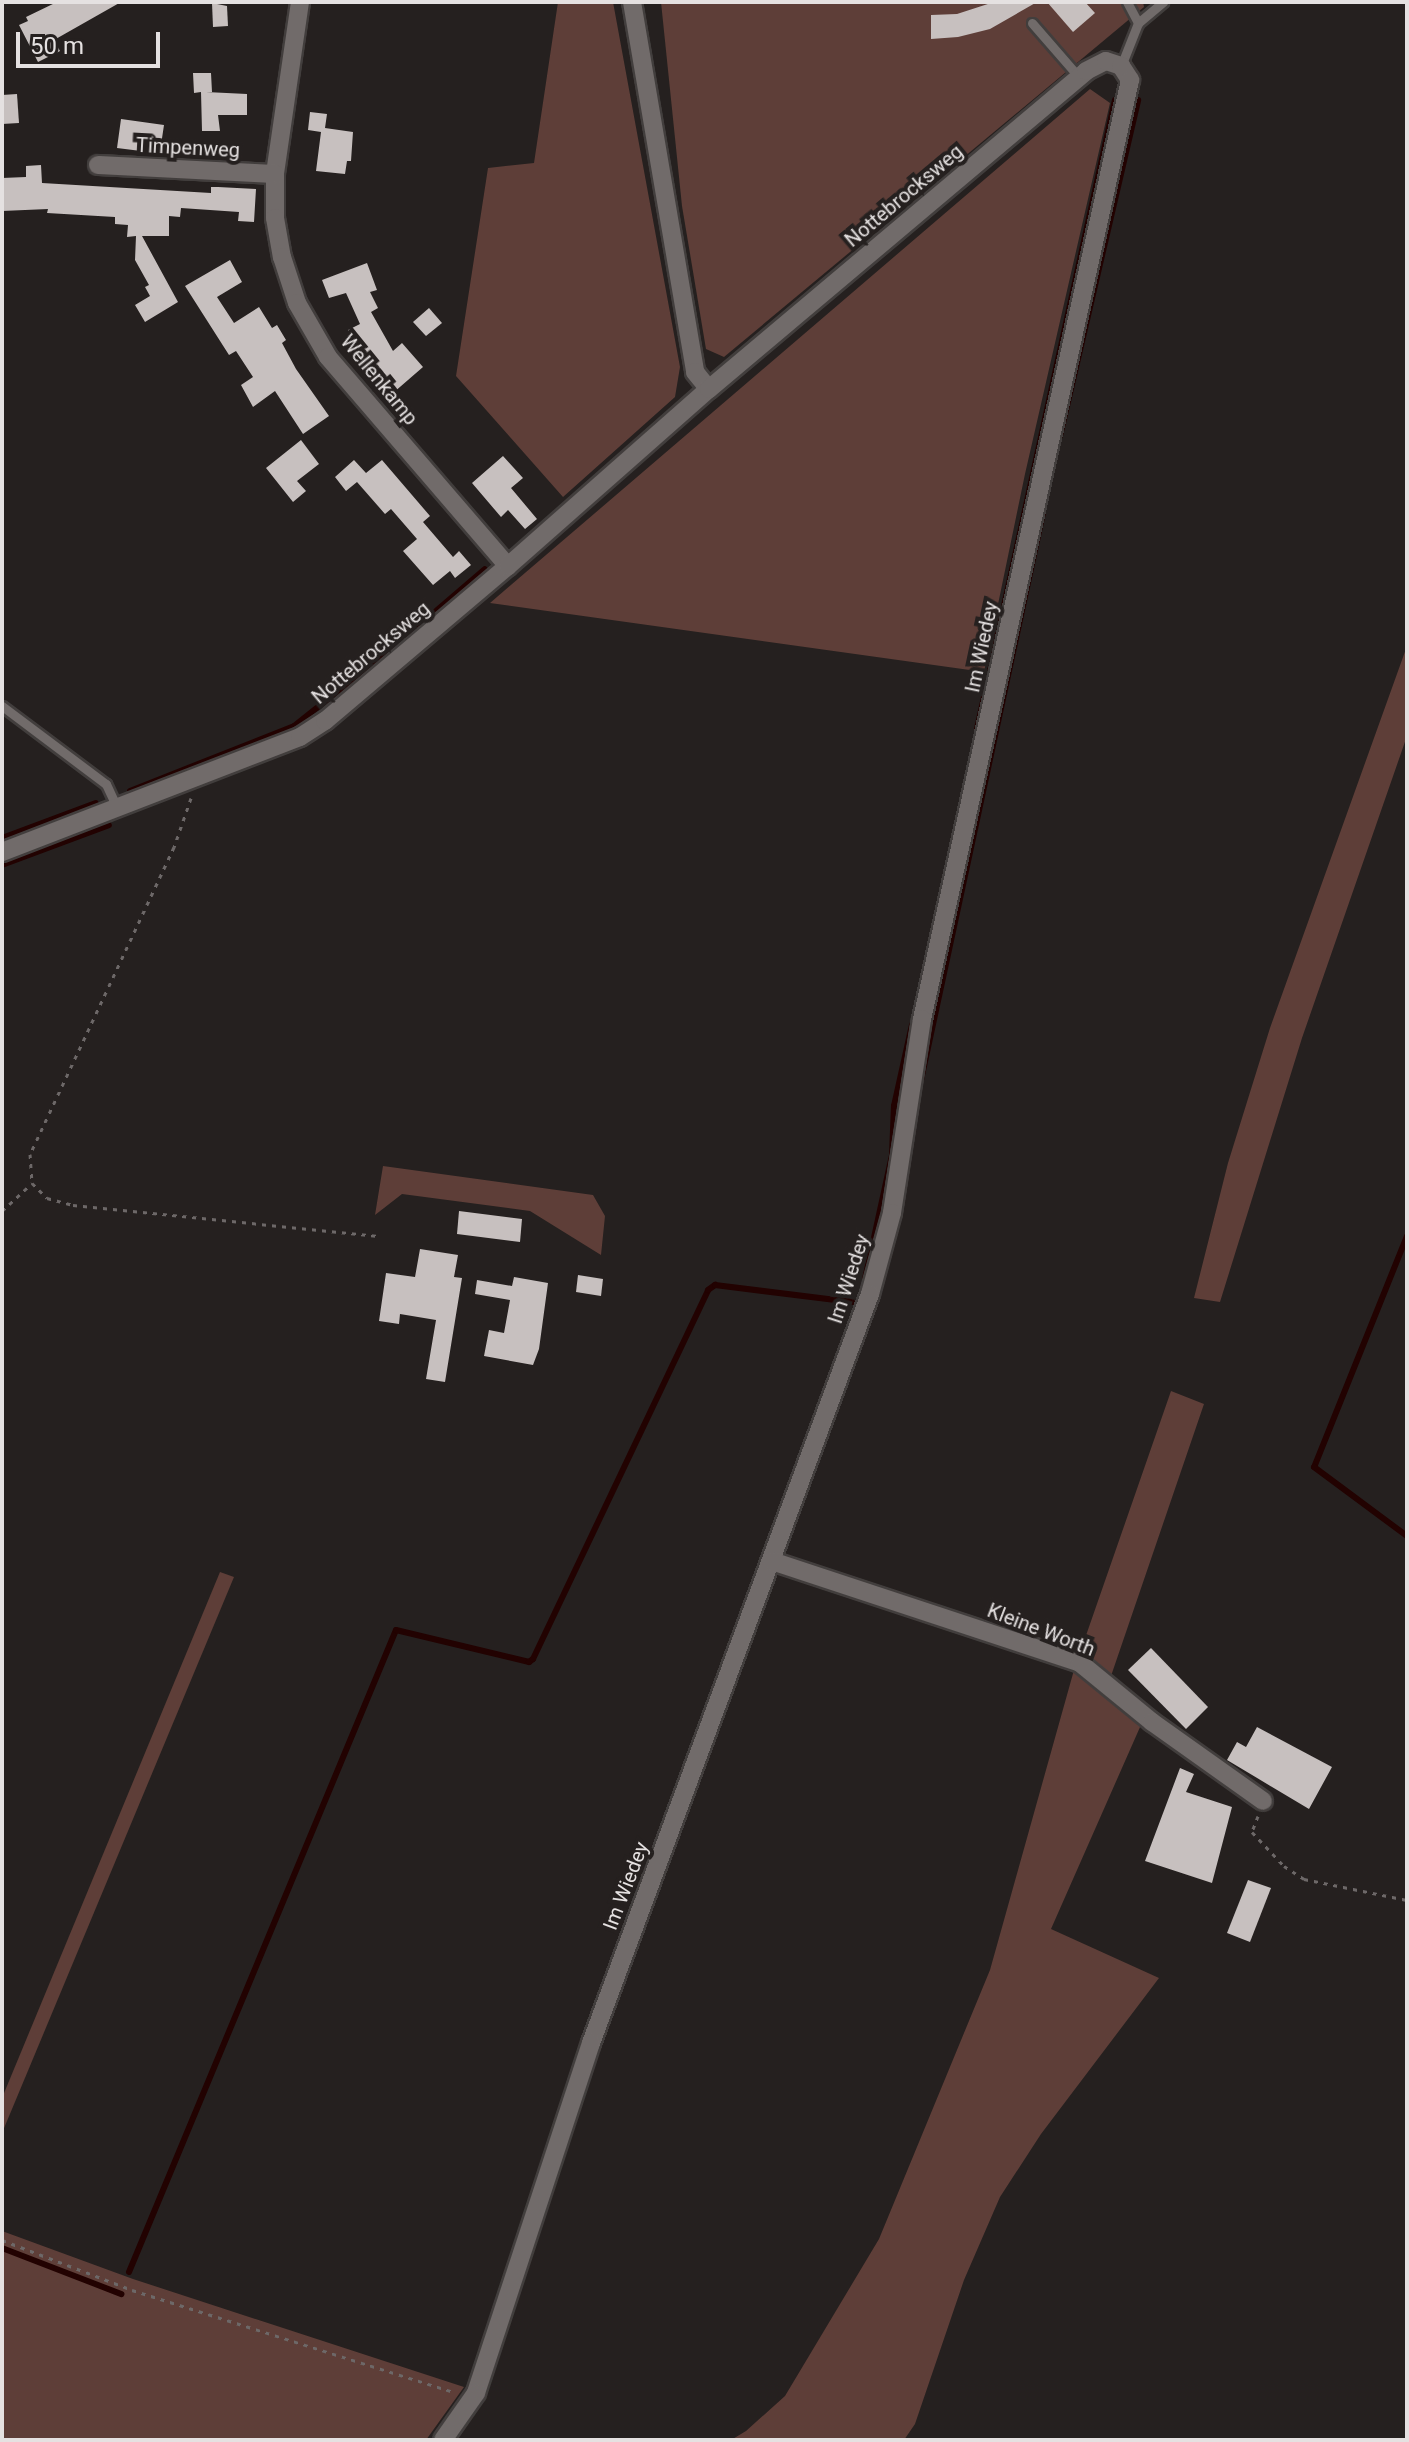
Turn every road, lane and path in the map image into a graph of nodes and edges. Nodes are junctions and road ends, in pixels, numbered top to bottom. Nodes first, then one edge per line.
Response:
1 (300, 2) edge
2 (632, 2) edge
3 (1127, 2) edge
4 (1163, 2) edge
5 (1032, 23) dead end
6 (1138, 23) junction
7 (1126, 73) junction
8 (1079, 77) junction
9 (98, 165) dead end
10 (275, 174) junction
11 (709, 389) junction
12 (508, 566) junction
13 (2, 706) edge
14 (186, 783) junction
15 (117, 808) junction
16 (2, 852) edge
17 (32, 1183) junction
18 (2, 1211) edge
19 (378, 1236) dead end
20 (772, 1561) junction
21 (1263, 1801) joint
22 (1407, 1900) edge
23 (2, 2240) edge
24 (472, 2399) junction
25 (443, 2440) edge

1 - 10 street, Wellenkamp
2 - 11 street
3 - 6 lane
4 - 6 lane
5 - 8 lane
6 - 7 lane
7 - 8 street, Nottebrocksweg
7 - 20 street, Im Wiedey
8 - 11 street, Nottebrocksweg
9 - 10 street, Timpenweg
10 - 12 street, Wellenkamp
11 - 12 street, Nottebrocksweg
12 - 14 street, Nottebrocksweg
13 - 15 lane
14 - 15 street, Nottebrocksweg
14 - 17 path
15 - 16 street, Nottebrocksweg
17 - 18 path
17 - 19 path
20 - 21 street, Kleine Worth
20 - 24 street, Im Wiedey
21 - 22 path
23 - 24 path
24 - 25 street, Im Wiedey

